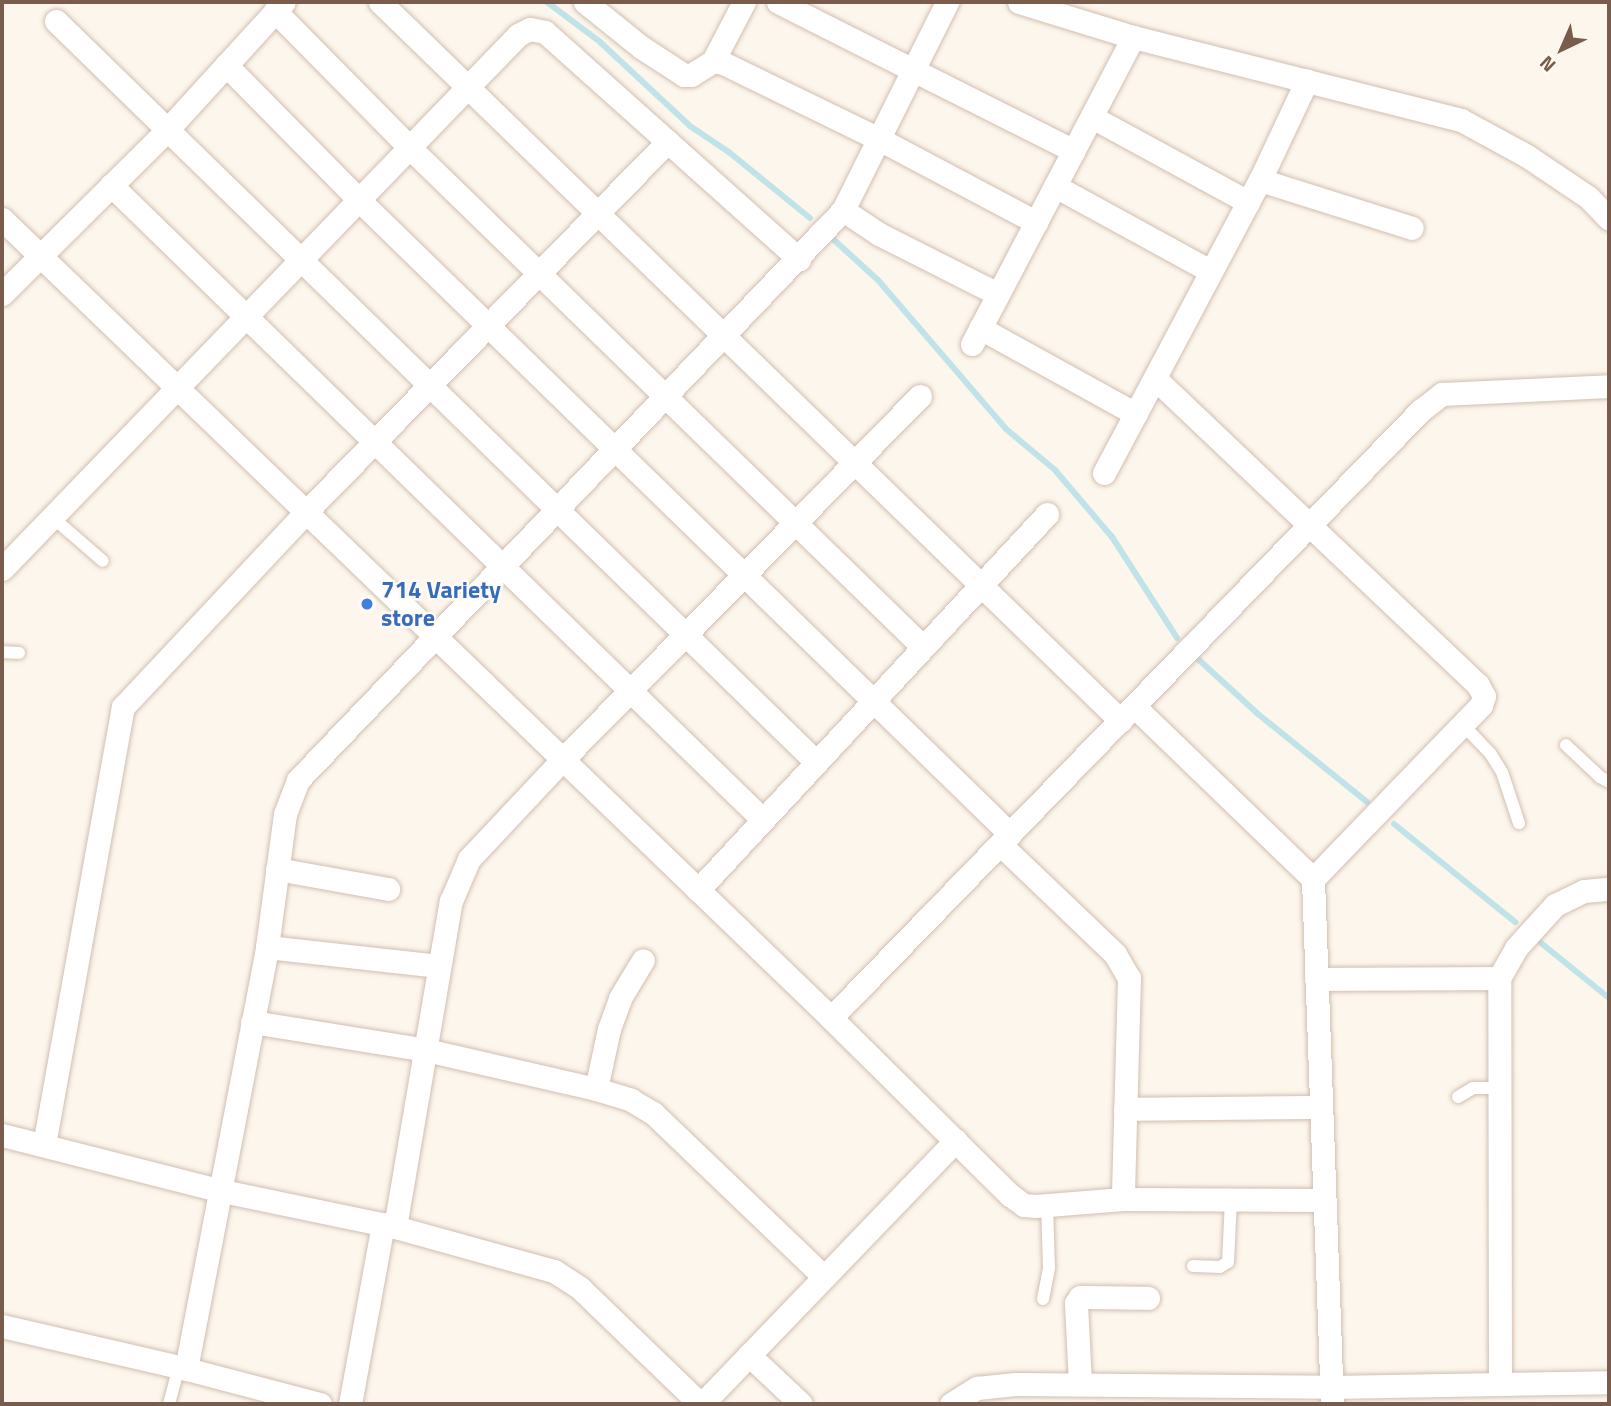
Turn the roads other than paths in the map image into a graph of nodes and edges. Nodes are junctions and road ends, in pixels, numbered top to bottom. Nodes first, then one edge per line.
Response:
1 (380, 2) edge
2 (586, 2) edge
3 (744, 2) edge
4 (778, 2) edge
5 (947, 2) edge
6 (1019, 2) edge
7 (280, 7) edge
8 (56, 21) dead end
9 (1133, 37) junction
10 (713, 61) junction
11 (226, 65) junction
12 (914, 69) junction
13 (1307, 80) junction
14 (467, 88) junction
15 (1091, 117) junction
16 (167, 130) junction
17 (879, 139) junction
18 (668, 141) junction
19 (409, 147) junction
20 (1074, 150) junction
21 (1260, 180) junction
22 (111, 185) junction
23 (1055, 186) junction
24 (359, 200) junction
25 (1248, 202) junction
26 (843, 210) junction
27 (597, 214) junction
28 (2, 219) edge
29 (1609, 219) edge
30 (1036, 222) junction
31 (1412, 228) dead end
32 (40, 255) junction
33 (799, 259) junction
34 (300, 260) junction
35 (1210, 271) junction
36 (539, 273) junction
37 (2, 294) edge
38 (998, 294) junction
39 (246, 316) junction
40 (488, 326) junction
41 (723, 336) junction
42 (1155, 379) junction
43 (429, 385) junction
44 (1609, 386) edge
45 (177, 387) junction
46 (666, 396) junction
47 (920, 396) dead end
48 (1136, 414) junction
49 (374, 442) junction
50 (615, 449) junction
51 (855, 463) junction
52 (1104, 473) dead end
53 (557, 510) junction
54 (306, 512) junction
55 (1047, 514) dead end
56 (52, 516) junction
57 (796, 522) junction
58 (1309, 526) junction
59 (103, 561) dead end
60 (503, 566) junction
61 (2, 569) edge
62 (744, 575) junction
63 (981, 585) junction
64 (685, 634) junction
65 (435, 637) junction
66 (923, 647) junction
67 (2, 652) edge
68 (19, 653) dead end
69 (630, 691) junction
70 (873, 701) junction
71 (1128, 714) junction
72 (1463, 724) junction
73 (1566, 745) dead end
74 (563, 759) junction
75 (816, 762) junction
76 (1609, 782) edge
77 (763, 820) junction
78 (1519, 823) dead end
79 (1005, 839) junction
80 (277, 869) junction
81 (1313, 879) junction
82 (387, 889) dead end
83 (1609, 889) edge
84 (698, 890) junction
85 (267, 947) junction
86 (643, 960) dead end
87 (439, 965) junction
88 (1499, 978) junction
89 (1316, 979) junction
90 (831, 1017) junction
91 (252, 1022) junction
92 (426, 1050) junction
93 (1499, 1088) junction
94 (596, 1089) junction
95 (1458, 1097) dead end
96 (1320, 1107) junction
97 (1125, 1109) junction
98 (2, 1135) edge
99 (956, 1140) junction
100 (44, 1145) junction
101 (218, 1190) junction
102 (1123, 1199) junction
103 (1231, 1200) junction
104 (1322, 1200) junction
105 (1047, 1205) junction
106 (389, 1226) junction
107 (1193, 1266) dead end
108 (823, 1276) junction
109 (1043, 1298) dead end
110 (1149, 1298) dead end
111 (2, 1326) edge
112 (749, 1355) junction
113 (182, 1368) junction
114 (1609, 1382) edge
115 (1085, 1390) edge
116 (1506, 1390) edge
117 (1014, 1394) edge
118 (1585, 1394) edge
119 (1164, 1395) edge
120 (1331, 1395) edge
121 (1434, 1395) edge
122 (1238, 1396) edge
123 (169, 1404) edge
124 (320, 1404) edge
125 (350, 1404) edge
126 (701, 1404) edge
127 (801, 1404) edge
128 (951, 1404) edge

1 - 14 street
2 - 10 street
3 - 10 street
4 - 12 street
5 - 12 street
6 - 9 street
7 - 11 street
7 - 19 street
8 - 16 street
9 - 13 street
9 - 15 street
10 - 17 street
11 - 16 street
11 - 24 street
12 - 17 street
12 - 20 street
13 - 21 street
13 - 29 street
14 - 18 street
14 - 19 street
14 - 27 street
15 - 20 street
15 - 25 street
16 - 22 street
16 - 34 street
17 - 26 street
17 - 30 street
18 - 27 street
18 - 33 street
19 - 24 street
19 - 36 street
20 - 23 street
21 - 25 street
21 - 31 street
22 - 32 street
22 - 39 street
23 - 30 street
23 - 35 street
24 - 34 street
24 - 40 street
25 - 35 street
26 - 33 street
26 - 38 street
27 - 36 street
27 - 41 street
28 - 32 street
30 - 38 street
32 - 37 street
32 - 45 street
33 - 41 street
34 - 39 street
34 - 43 street
35 - 42 street
36 - 40 street
36 - 46 street
38 - 48 street
39 - 45 street
39 - 49 street
40 - 43 street
40 - 50 street
41 - 46 street
41 - 51 street
42 - 48 street
42 - 58 street
43 - 49 street
43 - 53 street
44 - 58 street
45 - 54 street
45 - 56 street
46 - 50 street
46 - 57 street
47 - 51 street
48 - 52 street
49 - 54 street
49 - 60 street
50 - 53 street
50 - 62 street
51 - 57 street
51 - 63 street
53 - 60 street
53 - 64 street
54 - 65 street
54 - 100 street
55 - 63 street
56 - 59 lane
56 - 61 street
57 - 62 street
57 - 66 street
58 - 71 street
58 - 72 street
60 - 65 street
60 - 69 street
62 - 64 street
62 - 70 street
63 - 66 street
63 - 71 street
64 - 69 street
64 - 75 street
65 - 74 street
65 - 80 street
66 - 70 street
67 - 68 lane
69 - 74 street
69 - 77 street
70 - 75 street
70 - 79 street
71 - 79 street
71 - 81 street
72 - 78 lane
72 - 81 street
73 - 76 lane
74 - 84 street
74 - 87 street
75 - 77 street
77 - 84 street
79 - 90 street
79 - 97 street
80 - 82 street
80 - 85 street
81 - 89 street
83 - 88 street
84 - 90 street
85 - 87 street
85 - 91 street
86 - 94 street
87 - 92 street
88 - 89 street
88 - 93 street
89 - 96 street
90 - 99 street
91 - 92 street
91 - 101 street
92 - 94 street
92 - 106 street
93 - 95 lane
93 - 116 street
94 - 108 street
96 - 97 street
96 - 104 street
97 - 102 street
98 - 100 street
99 - 105 street
99 - 108 street
100 - 101 street
101 - 106 street
101 - 113 street
102 - 103 street
102 - 105 street
103 - 104 street
103 - 107 lane
104 - 120 street
105 - 109 lane
106 - 125 street
106 - 126 street
108 - 112 street
110 - 115 street
111 - 113 street
112 - 126 street
112 - 127 street
113 - 123 lane
113 - 124 street
114 - 118 street
115 - 117 street
115 - 119 street
116 - 118 street
116 - 121 street
117 - 128 street
119 - 122 street
120 - 121 street
120 - 122 street

